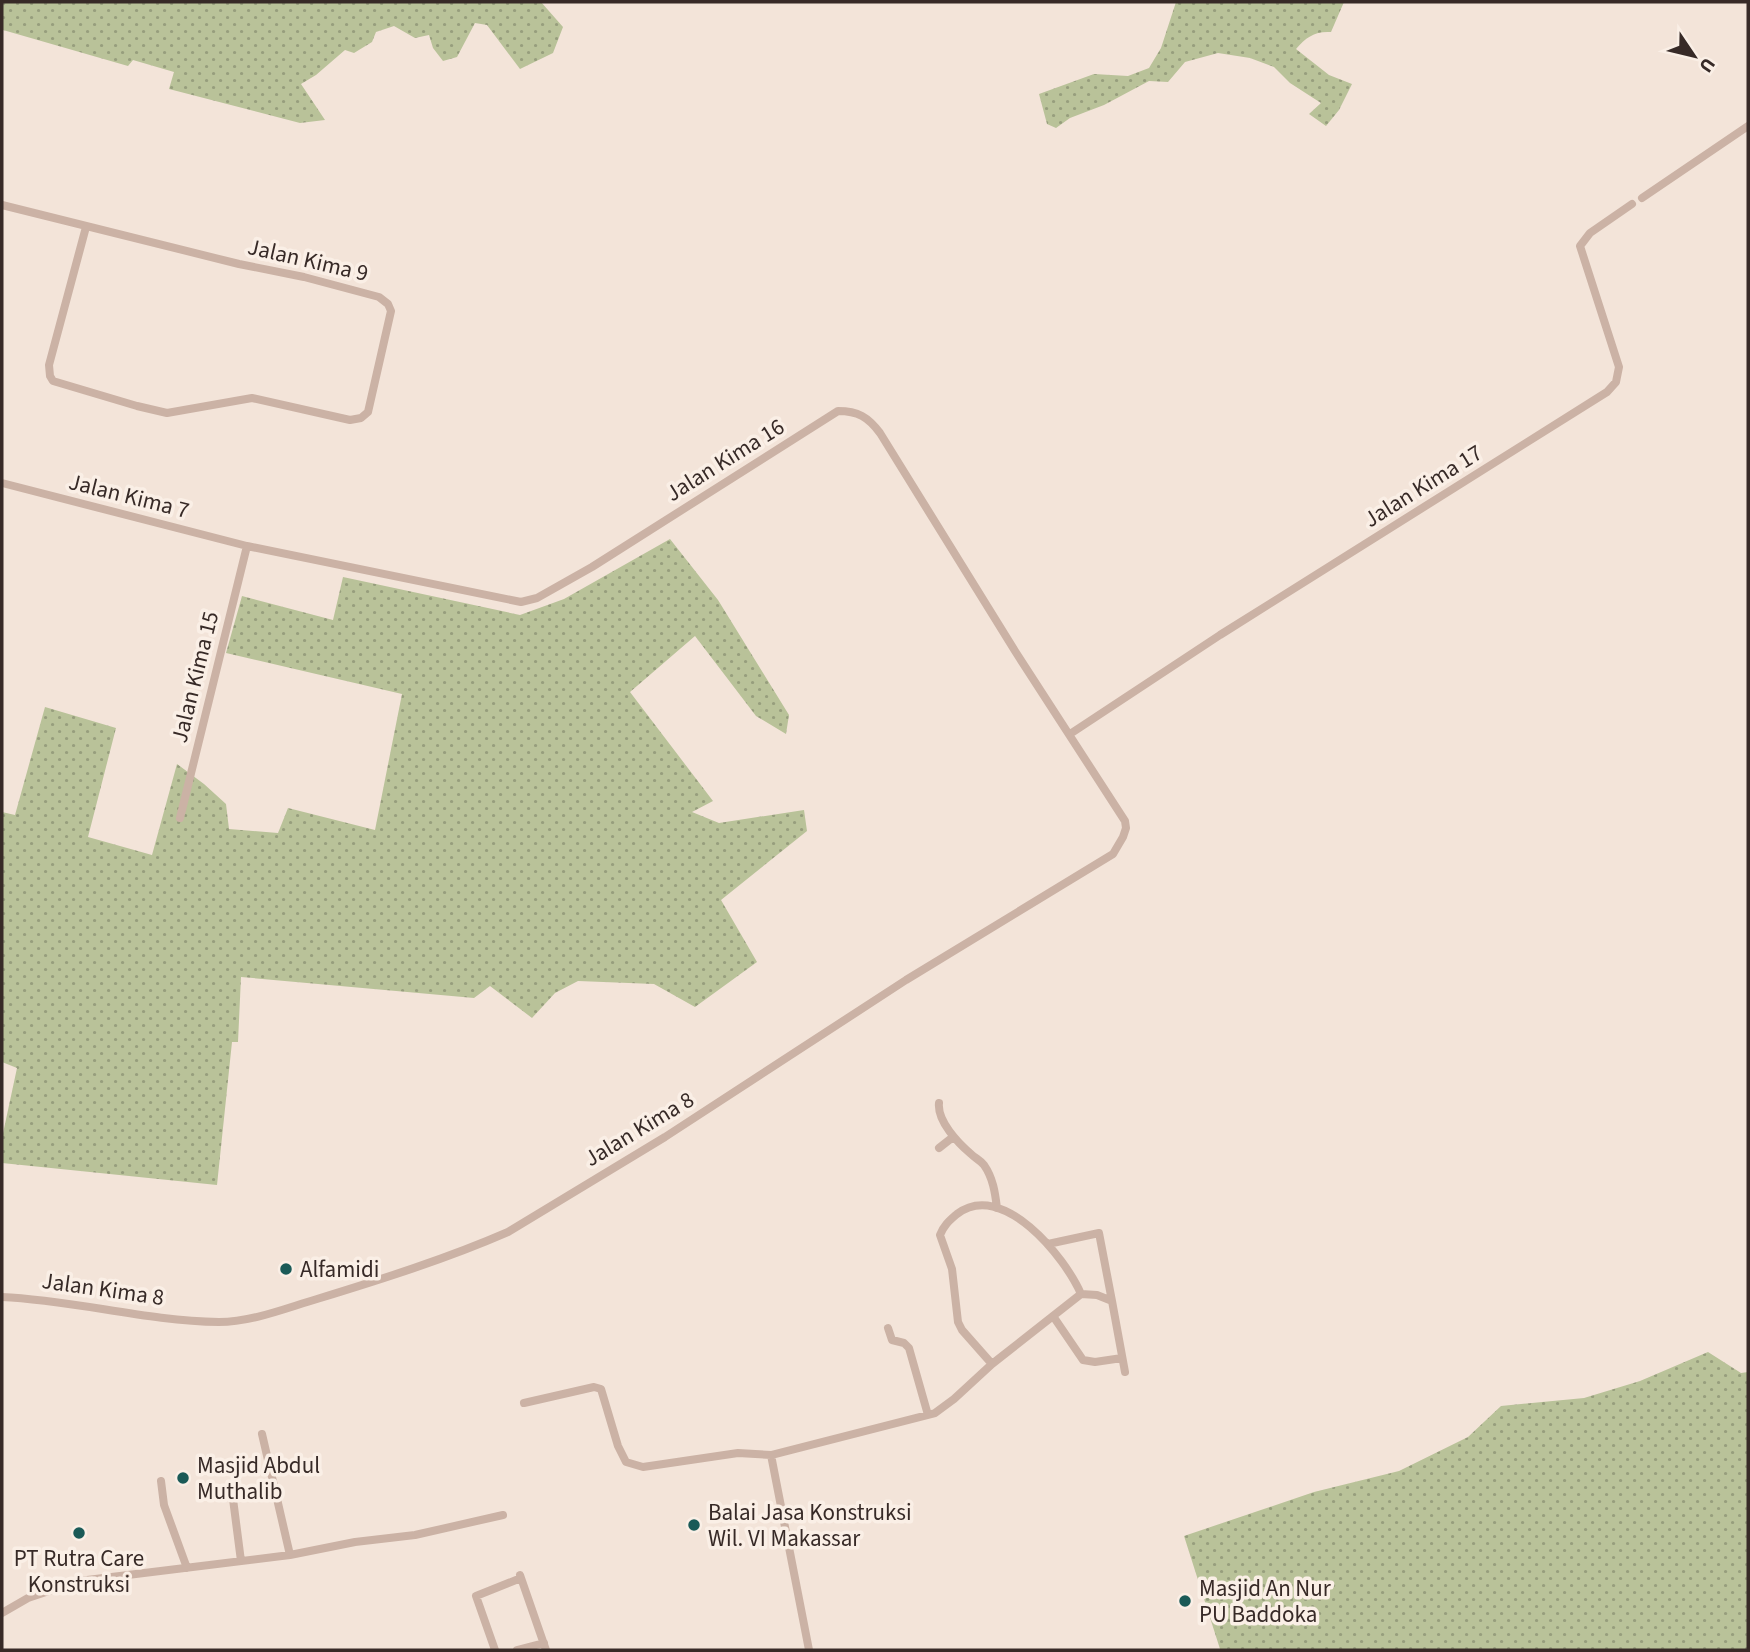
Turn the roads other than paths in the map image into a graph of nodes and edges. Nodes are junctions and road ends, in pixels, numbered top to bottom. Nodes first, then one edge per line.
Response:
1 (1748, 126) edge
2 (1642, 198) dead end
3 (1632, 204) dead end
4 (2, 205) edge
5 (86, 228) junction
6 (2, 483) edge
7 (247, 546) junction
8 (1070, 734) junction
9 (180, 818) dead end
10 (939, 1103) dead end
11 (953, 1137) junction
12 (939, 1148) dead end
13 (997, 1208) junction
14 (1048, 1244) junction
15 (1081, 1294) junction
16 (2, 1297) edge
17 (1112, 1301) junction
18 (1053, 1316) junction
19 (888, 1328) dead end
20 (1122, 1358) junction
21 (992, 1364) junction
22 (1125, 1372) dead end
23 (524, 1403) dead end
24 (928, 1415) junction
25 (262, 1434) dead end
26 (771, 1455) junction
27 (161, 1481) dead end
28 (233, 1499) dead end
29 (503, 1516) dead end
30 (290, 1555) junction
31 (241, 1561) junction
32 (187, 1568) junction
33 (2, 1613) edge
34 (545, 1647) edge
35 (495, 1650) edge
36 (517, 1650) edge
37 (808, 1650) edge

1 - 2 street
3 - 8 street, Jalan Kima 17
4 - 5 street, Jalan Kima 9
5 - 5 street, Jalan Kima 9
6 - 7 street, Jalan Kima 7
7 - 8 street, Jalan Kima 16
7 - 9 street, Jalan Kima 15
8 - 16 street, Jalan Kima 8
10 - 11 street
11 - 12 street
11 - 13 street
13 - 14 street
13 - 21 street
14 - 15 street
14 - 17 street
15 - 17 street
15 - 18 street
17 - 20 street
18 - 20 street
18 - 21 street
19 - 24 street
20 - 22 street
21 - 24 street
23 - 26 street
24 - 26 street
25 - 30 street
26 - 37 street
27 - 32 street
28 - 31 street
29 - 30 street
30 - 31 street
31 - 32 street
32 - 33 street
34 - 35 street
34 - 36 street

